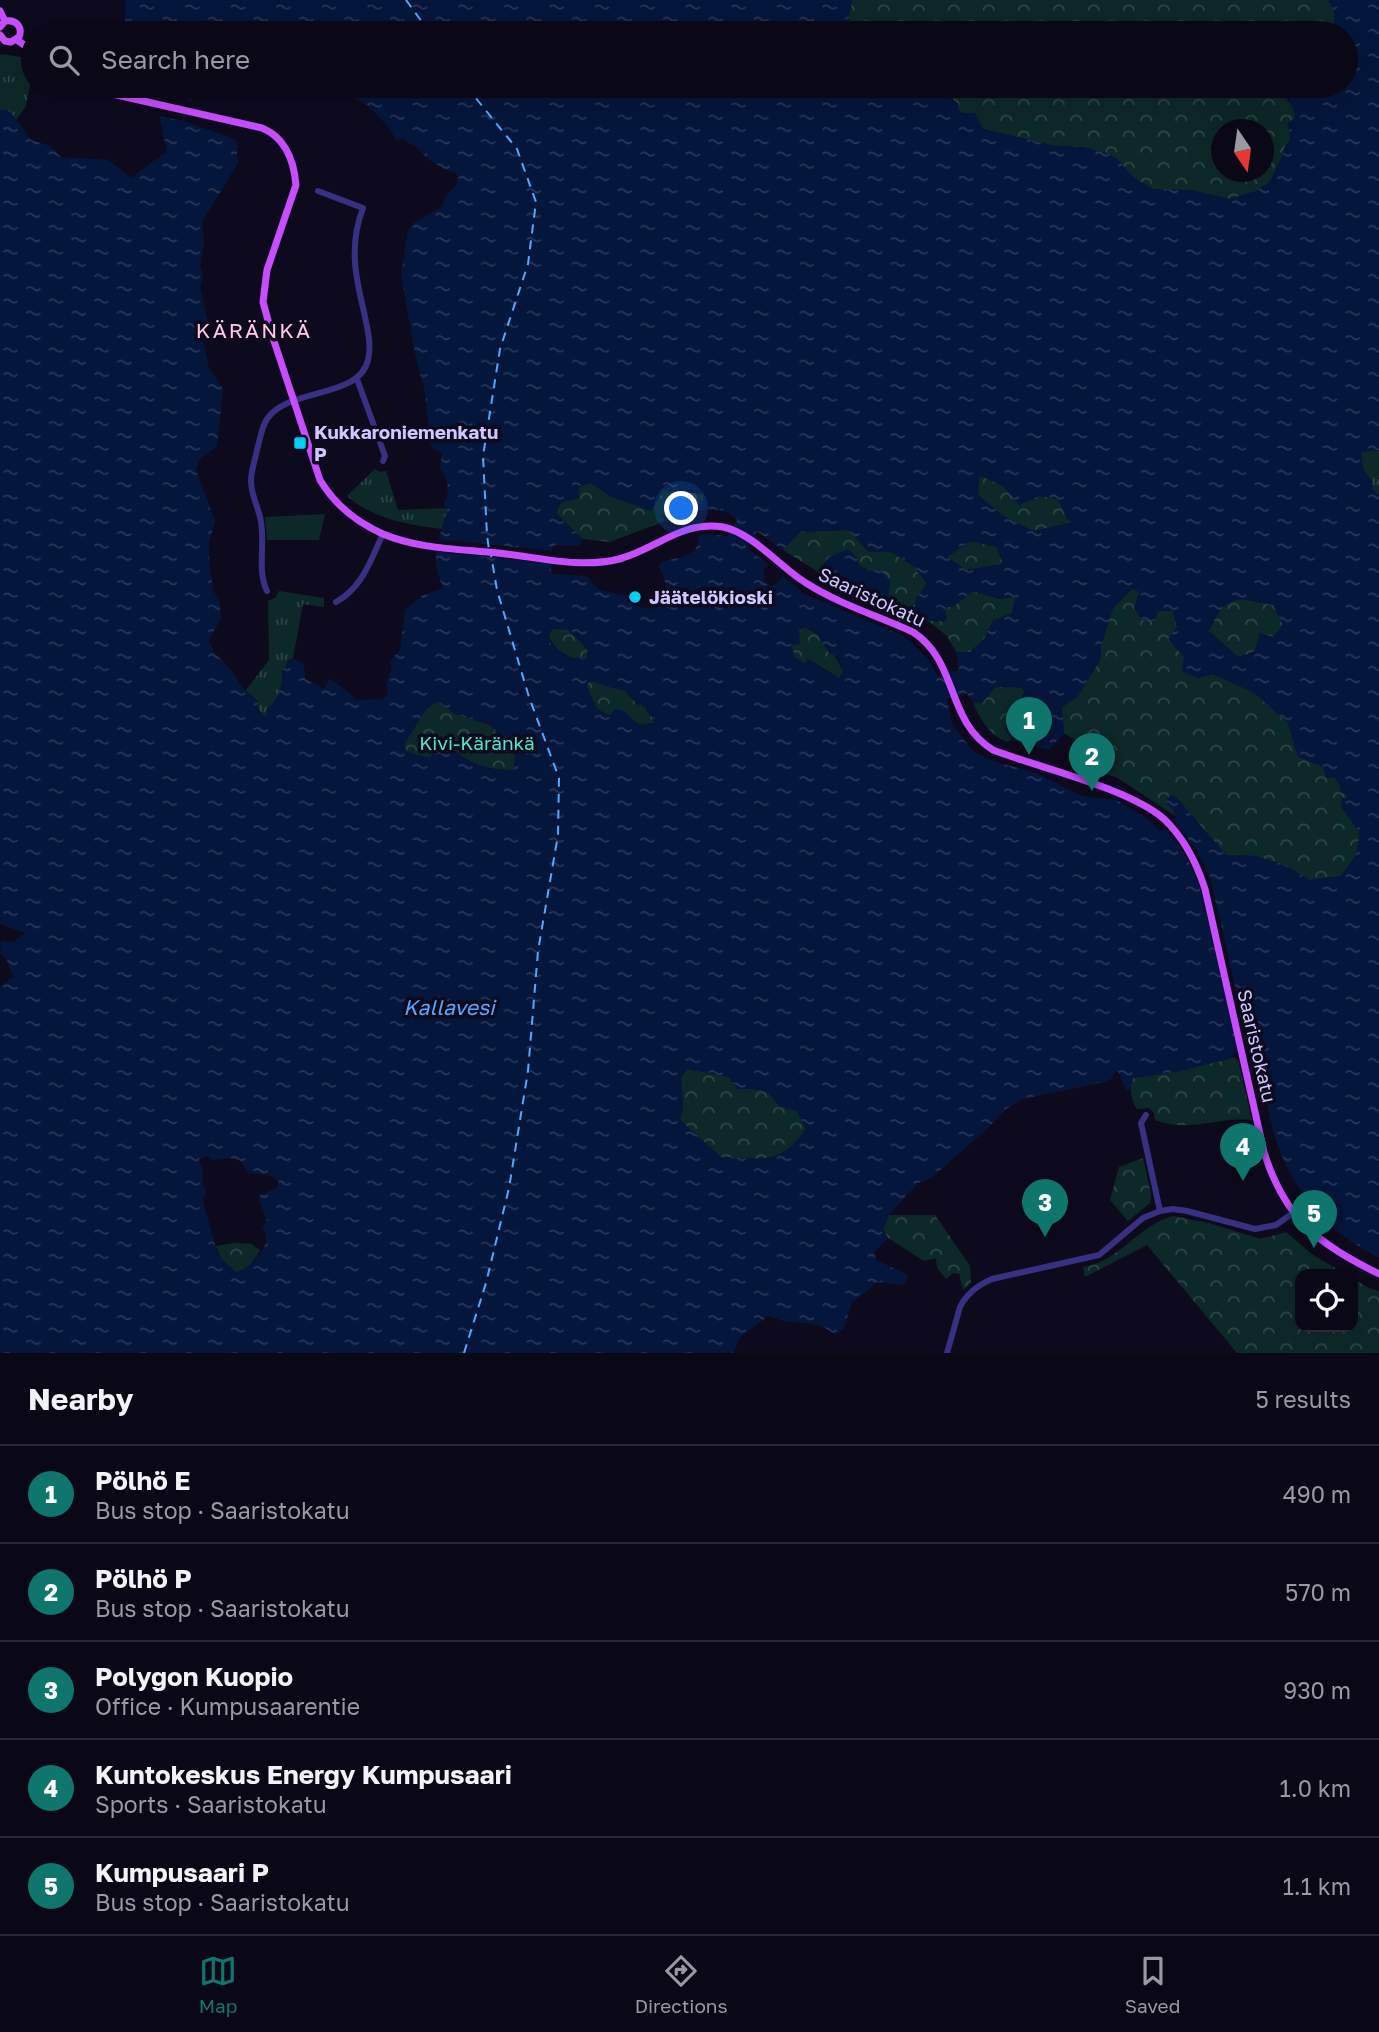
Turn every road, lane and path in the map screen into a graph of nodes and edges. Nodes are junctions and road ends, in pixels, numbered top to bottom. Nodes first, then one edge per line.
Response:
1 (0, 11) edge
2 (3, 24) edge
3 (0, 36) edge
4 (16, 40) junction
5 (21, 43) edge
6 (131, 98) edge
7 (318, 191) dead end
8 (357, 379) junction
9 (294, 401) junction
10 (383, 461) dead end
11 (383, 534) junction
12 (267, 591) dead end
13 (336, 602) dead end
14 (1146, 1115) dead end
15 (1160, 1211) junction
16 (1293, 1213) junction
17 (1379, 1274) edge
18 (947, 1353) edge

1 - 2 main road
2 - 4 main road
3 - 4 main road
4 - 5 main road
6 - 9 main road, Saaristokatu
7 - 8 street
8 - 9 street
8 - 10 street
9 - 11 main road, Saaristokatu
9 - 12 street
11 - 13 street
11 - 16 main road, Saaristokatu
14 - 15 street
15 - 16 street
15 - 18 street
16 - 17 main road, Saaristokatu

